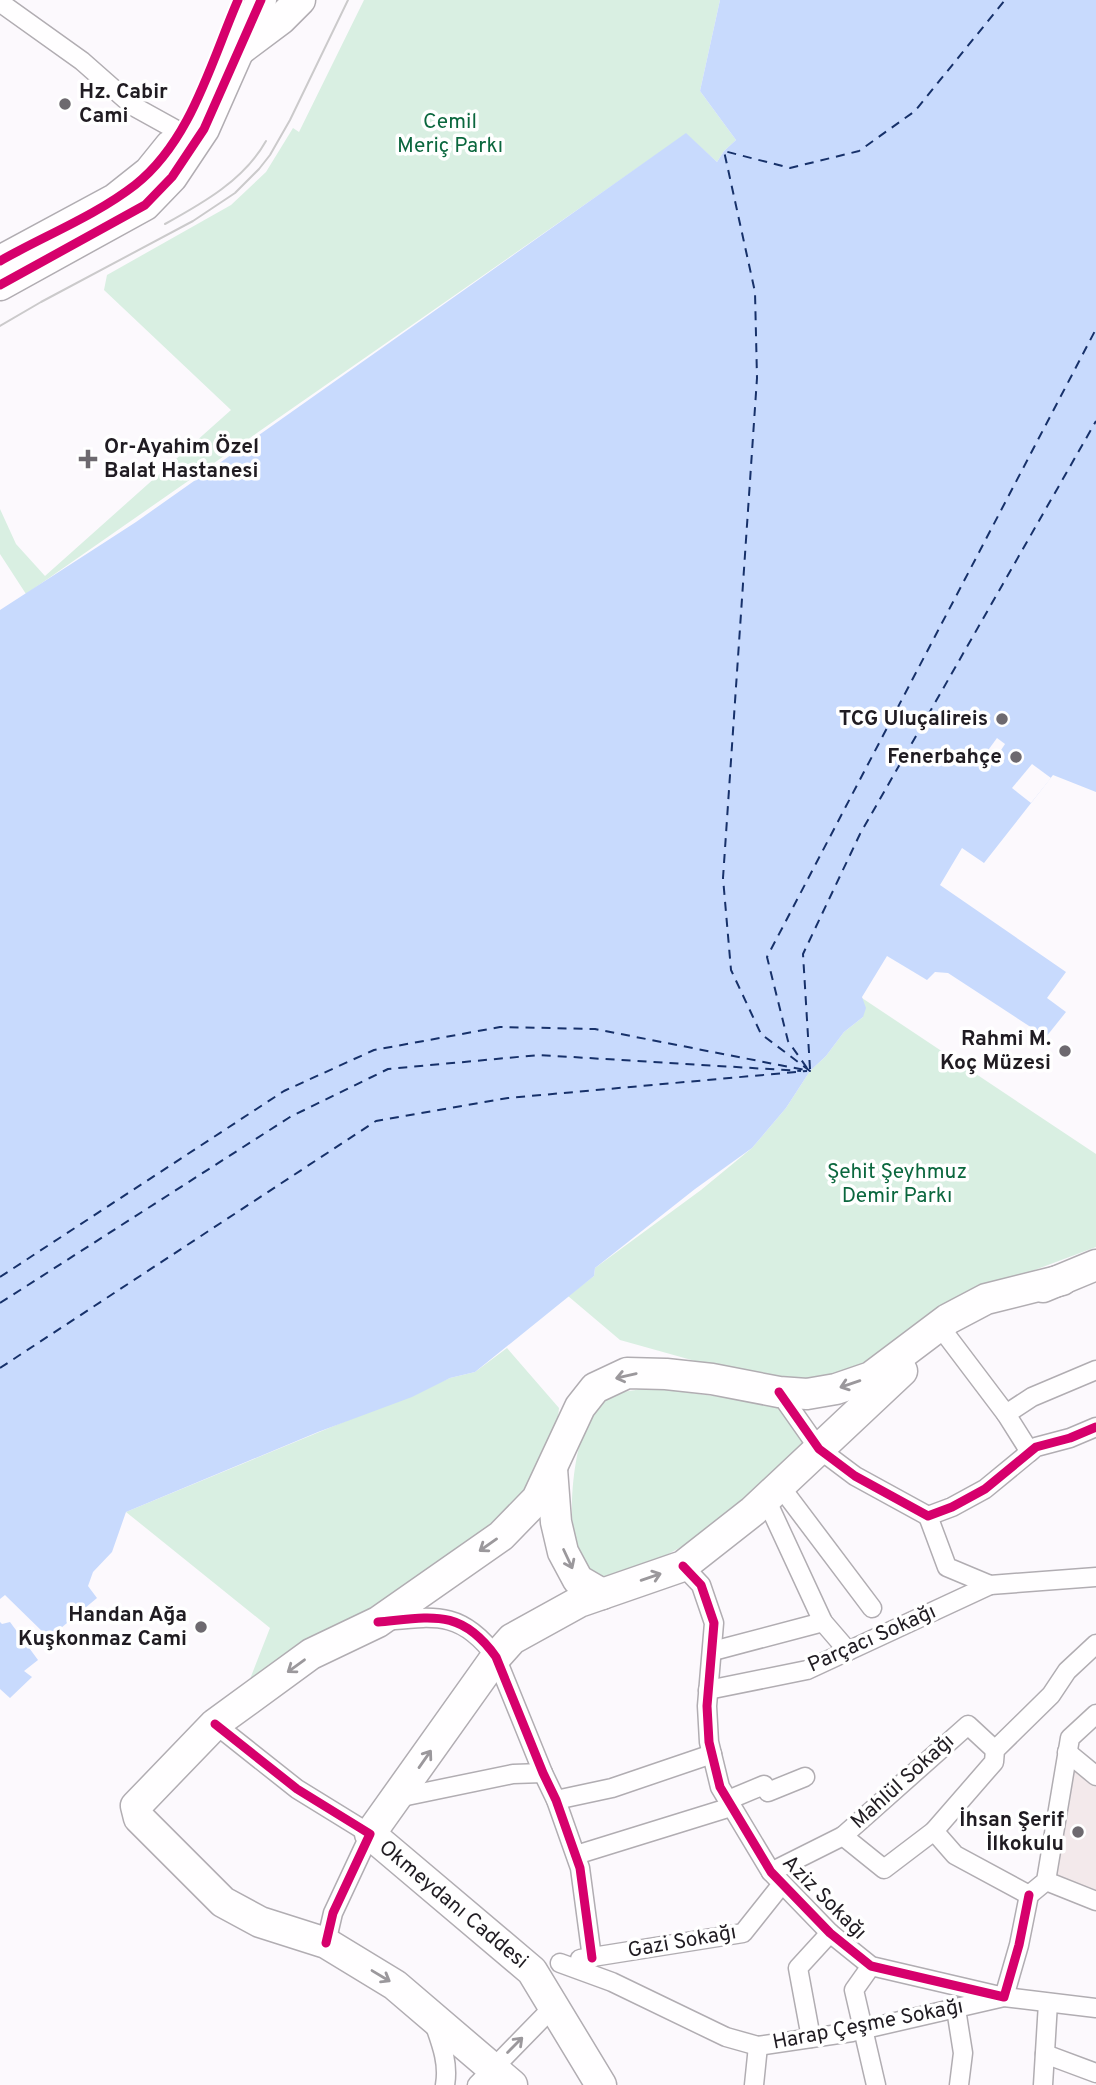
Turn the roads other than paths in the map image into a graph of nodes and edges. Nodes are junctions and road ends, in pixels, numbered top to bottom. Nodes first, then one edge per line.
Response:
1 (238, 0) edge
2 (261, 0) edge
3 (300, 0) edge
4 (4, 6) edge
5 (238, 52) junction
6 (180, 132) junction
7 (0, 261) edge
8 (0, 285) edge
9 (1095, 1269) edge
10 (1062, 1279) junction
11 (947, 1336) junction
12 (1096, 1370) edge
13 (779, 1392) junction
14 (1006, 1413) junction
15 (1096, 1427) edge
16 (819, 1449) junction
17 (1030, 1452) junction
18 (552, 1469) junction
19 (773, 1493) junction
20 (928, 1516) junction
21 (683, 1566) junction
22 (1096, 1577) edge
23 (990, 1585) junction
24 (602, 1594) junction
25 (872, 1608) dead end
26 (378, 1622) junction
27 (823, 1622) junction
28 (1096, 1644) edge
29 (713, 1651) junction
30 (848, 1651) junction
31 (496, 1657) junction
32 (708, 1690) junction
33 (1096, 1714) edge
34 (215, 1724) junction
35 (995, 1750) junction
36 (1067, 1752) junction
37 (712, 1754) junction
38 (542, 1773) junction
39 (1096, 1776) edge
40 (804, 1777) dead end
41 (397, 1798) junction
42 (556, 1800) junction
43 (729, 1804) junction
44 (934, 1831) junction
45 (370, 1834) junction
46 (843, 1836) junction
47 (576, 1855) junction
48 (776, 1878) junction
49 (1046, 1881) junction
50 (1029, 1895) junction
51 (1096, 1901) edge
52 (830, 1933) junction
53 (326, 1943) junction
54 (592, 1958) junction
55 (560, 1963) junction
56 (871, 1966) junction
57 (532, 1971) junction
58 (1004, 1997) junction
59 (1048, 2003) junction
60 (554, 2007) junction
61 (956, 2008) junction
62 (1096, 2008) edge
63 (431, 2017) junction
64 (864, 2029) junction
65 (811, 2038) junction
66 (758, 2046) junction
67 (1045, 2054) junction
68 (1096, 2073) edge
69 (494, 2079) edge
70 (445, 2085) edge
71 (601, 2085) edge
72 (754, 2085) edge
73 (876, 2085) edge
74 (959, 2085) edge
75 (1043, 2085) edge

1 - 6 main road
2 - 5 main road
3 - 5 main road
4 - 6 street
5 - 8 main road
6 - 7 main road
9 - 10 main road
10 - 11 main road
10 -> 13 main road
11 - 14 street
11 - 16 main road
12 - 14 street
13 - 16 street
13 -> 18 main road
14 - 17 street
15 - 17 street
16 - 19 main road
16 - 20 street
17 - 20 street
18 -> 24 main road
18 -> 26 main road
19 - 21 main road
19 - 25 street
19 - 27 street
20 - 23 street
24 -> 21 main road
21 - 29 street, Aziz Sokağı
22 - 23 street
23 - 30 street, Parçacı Sokağı
24 - 31 main road
26 - 31 street
26 -> 34 main road
27 - 29 street
27 - 30 street
28 - 35 street
29 - 32 street, Aziz Sokağı
30 - 32 street, Parçacı Sokağı
31 - 38 street
41 -> 31 main road
32 - 37 street, Aziz Sokağı
33 - 36 street
34 - 45 street
34 - 53 main road
35 - 44 street
35 - 46 street, Mahlül Sokağı
36 - 39 street
36 - 49 street
37 - 42 street
37 - 43 street, Aziz Sokağı
38 - 41 street
38 - 42 street
40 - 43 street
41 - 45 main road
42 - 47 street
43 - 47 street
43 - 48 street, Aziz Sokağı
44 - 46 street
44 - 50 street
45 - 53 street
45 - 57 main road, Okmeydanı Caddesi
46 - 48 street
47 - 54 street
48 - 52 street, Aziz Sokağı
48 - 54 street, Gazi Sokağı
49 - 50 street
49 - 51 street
50 - 58 street
52 - 56 street, Aziz Sokağı
52 - 65 street
53 -> 63 main road
54 - 55 street, Gazi Sokağı
55 - 57 street
55 - 66 street, Harap Çeşme Sokağı
56 - 58 street, Aziz Sokağı
56 - 64 street
57 - 60 main road, Okmeydanı Caddesi
58 - 59 street, Harap Çeşme Sokağı
58 - 61 street, Harap Çeşme Sokağı
59 - 62 street, Harap Çeşme Sokağı
59 - 67 street
69 -> 60 street
60 - 71 main road, Okmeydanı Caddesi
61 - 64 street, Harap Çeşme Sokağı
61 - 74 street
63 - 69 main road
63 - 70 street
64 - 65 street, Harap Çeşme Sokağı
64 - 73 street
65 - 66 street, Harap Çeşme Sokağı
66 - 72 street
67 - 68 street
67 - 75 street

